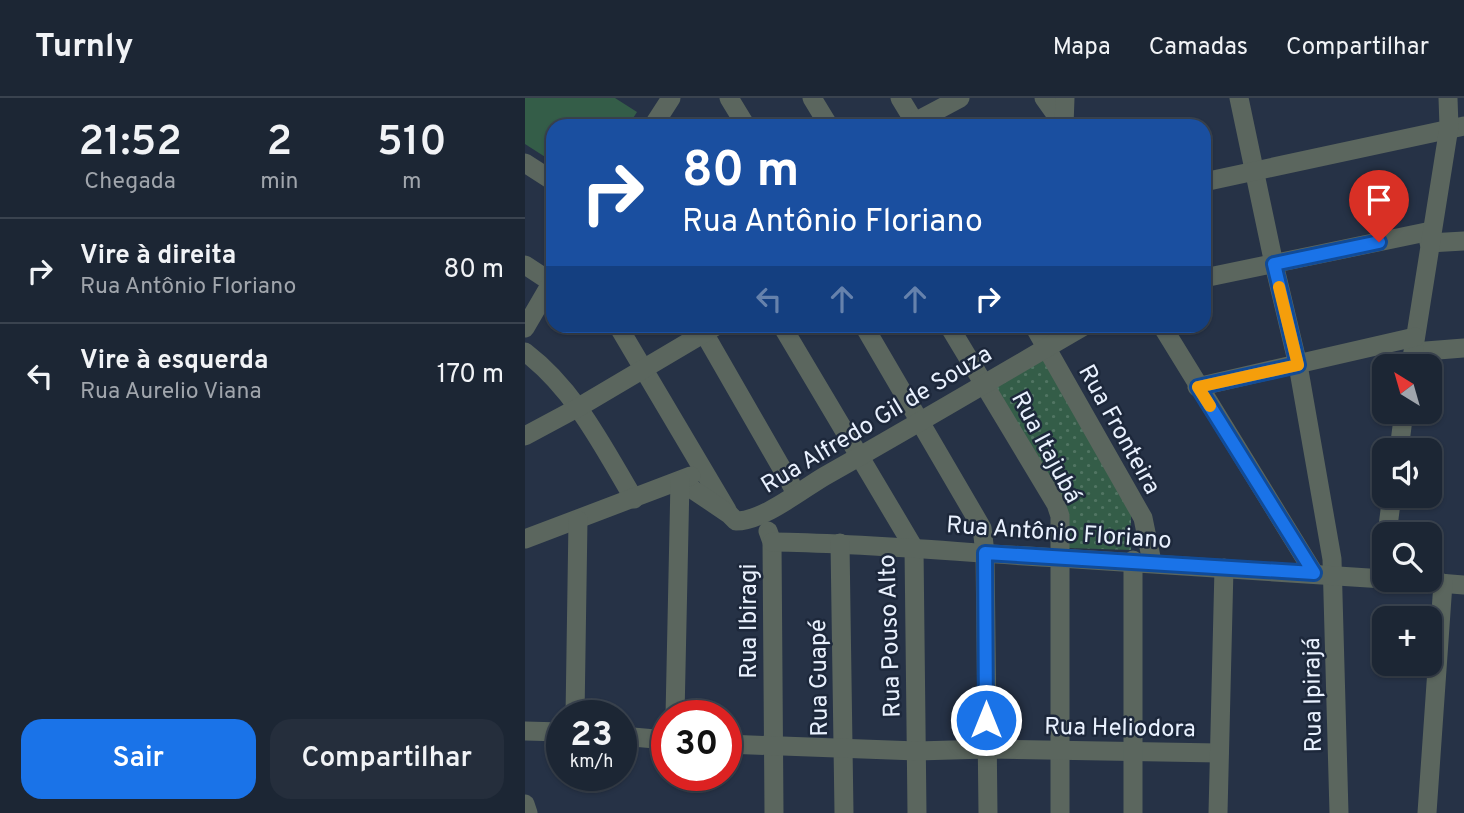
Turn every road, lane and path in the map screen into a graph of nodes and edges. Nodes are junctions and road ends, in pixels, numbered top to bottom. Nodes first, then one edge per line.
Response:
1 (671, 98) edge
2 (729, 98) edge
3 (812, 98) edge
4 (900, 98) edge
5 (960, 98) edge
6 (1239, 98) edge
7 (1448, 98) edge
8 (1055, 100) edge
9 (662, 119) edge
10 (742, 119) edge
11 (825, 119) edge
12 (913, 119) edge
13 (924, 119) edge
14 (1062, 119) edge
15 (1457, 126) edge
16 (525, 163) edge
17 (1254, 170) junction
18 (546, 176) edge
19 (1211, 180) edge
20 (1430, 237) junction
21 (1464, 241) edge
22 (1274, 264) junction
23 (525, 265) edge
24 (546, 277) edge
25 (1211, 277) edge
26 (546, 291) edge
27 (525, 328) edge
28 (622, 333) edge
29 (699, 333) edge
30 (710, 333) edge
31 (786, 333) edge
32 (868, 333) edge
33 (953, 333) edge
34 (1038, 333) edge
35 (1072, 333) edge
36 (1166, 333) edge
37 (1046, 348) junction
38 (1464, 348) edge
39 (525, 352) edge
40 (1413, 352) edge
41 (1298, 365) junction
42 (643, 369) junction
43 (984, 384) junction
44 (1198, 387) junction
45 (579, 407) junction
46 (921, 422) junction
47 (525, 436) edge
48 (860, 456) junction
49 (704, 471) junction
50 (680, 481) junction
51 (796, 493) junction
52 (634, 499) junction
53 (729, 514) junction
54 (761, 516) junction
55 (578, 520) junction
56 (525, 539) edge
57 (772, 542) junction
58 (840, 543) junction
59 (914, 548) junction
60 (985, 553) junction
61 (1059, 558) junction
62 (1143, 561) junction
63 (1223, 568) junction
64 (1324, 574) junction
65 (1372, 578) edge
66 (1443, 583) joint
67 (1464, 585) edge
68 (575, 700) edge
69 (675, 700) edge
70 (525, 731) edge
71 (546, 732) edge
72 (742, 745) edge
73 (773, 747) junction
74 (987, 748) junction
75 (843, 749) junction
76 (1059, 750) junction
77 (917, 751) junction
78 (1132, 752) junction
79 (1219, 753) junction
80 (525, 804) edge
81 (529, 813) edge
82 (774, 813) edge
83 (844, 813) edge
84 (917, 813) edge
85 (988, 813) edge
86 (1060, 813) edge
87 (1133, 813) edge
88 (1218, 813) edge
89 (1339, 813) edge
90 (1427, 813) edge

1 - 9 street
2 - 10 street
3 - 11 street
4 - 12 street
5 - 13 street
6 - 17 street, Rua Ipirajá
7 - 15 street
8 - 14 street
15 - 17 street
15 - 20 street
16 - 18 street
17 - 19 street
17 - 22 street, Rua Ipirajá
20 - 21 street
20 - 22 street
20 - 40 street
22 - 25 street
22 - 41 street, Rua Ipirajá
23 - 24 street
26 - 27 street
28 - 42 street
29 - 42 street
30 - 51 street
31 - 48 street, Rua Pouso Alto
32 - 46 street
33 - 43 street, Rua Itajubá
34 - 37 street, Rua Fronteira
35 - 37 street, Rua Alfredo Gil de Souza
36 - 44 street
37 - 43 street, Rua Alfredo Gil de Souza
37 - 62 street, Rua Fronteira
38 - 40 street
39 - 45 street
40 - 41 street
41 - 44 street
41 - 64 street, Rua Ipirajá
42 - 45 street
42 - 49 street
43 - 46 street, Rua Alfredo Gil de Souza
43 - 61 street, Rua Itajubá
44 - 64 street
45 - 47 street
45 - 52 street
46 - 48 street, Rua Alfredo Gil de Souza
46 - 60 street
48 - 51 street, Rua Alfredo Gil de Souza
48 - 59 street, Rua Pouso Alto
49 - 50 street
49 - 53 street
50 - 52 street
50 - 53 street
50 - 69 street
51 - 54 street, Rua Alfredo Gil de Souza
52 - 55 street
53 - 54 street, Rua Alfredo Gil de Souza
54 - 57 street, Rua Ibiragi
55 - 56 street
55 - 68 street
57 - 58 street, Rua Antônio Floriano
57 - 73 street, Rua Ibiragi
58 - 59 street, Rua Antônio Floriano
58 - 75 street, Rua Guapé
59 - 60 street, Rua Antônio Floriano
59 - 77 street, Rua Pouso Alto
60 - 61 street, Rua Antônio Floriano
60 - 74 street
61 - 62 street, Rua Antônio Floriano
61 - 76 street, Rua Itajubá
62 - 63 street, Rua Antônio Floriano
62 - 78 street, Rua Fronteira
63 - 64 street, Rua Antônio Floriano
63 - 79 street
64 - 65 street, Rua Antônio Floriano
64 - 89 street, Rua Ipirajá
66 - 67 street, Rua Antônio Floriano
66 - 90 street
70 - 71 street
72 - 73 street, Rua Heliodora
73 - 75 street, Rua Heliodora
73 - 82 street, Rua Ibiragi
74 - 76 street, Rua Heliodora
74 - 77 street, Rua Heliodora
74 - 85 street
75 - 77 street, Rua Heliodora
75 - 83 street, Rua Guapé
76 - 78 street, Rua Heliodora
76 - 86 street, Rua Itajubá
77 - 84 street, Rua Pouso Alto
78 - 79 street, Rua Heliodora
78 - 87 street, Rua Fronteira
79 - 88 street
80 - 81 street

